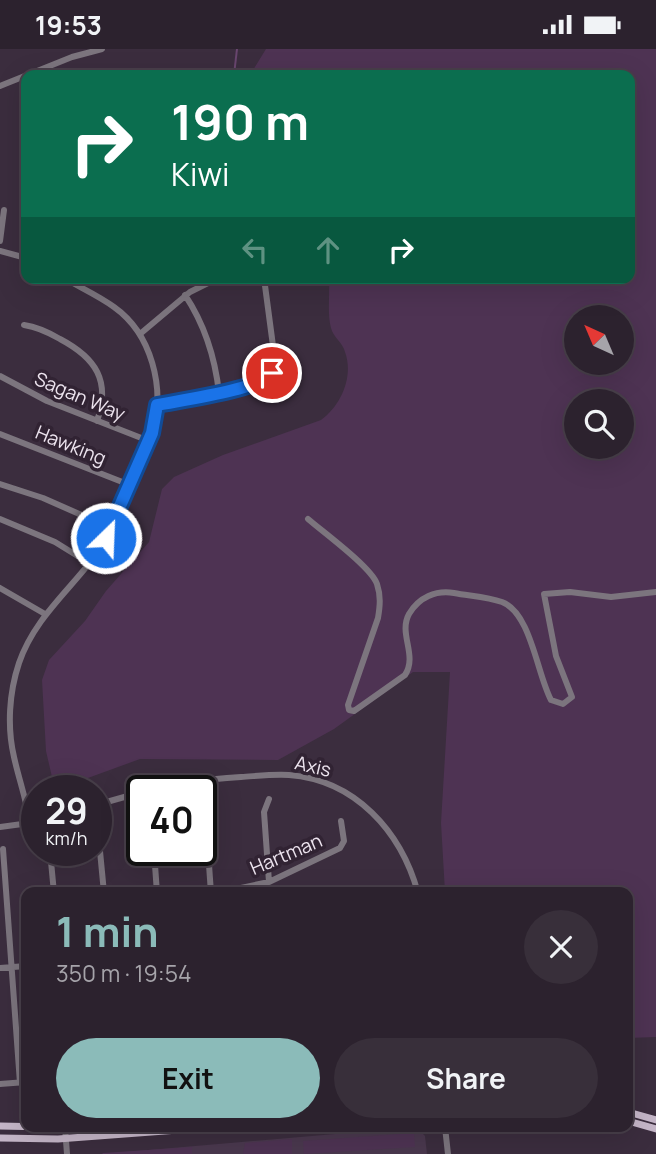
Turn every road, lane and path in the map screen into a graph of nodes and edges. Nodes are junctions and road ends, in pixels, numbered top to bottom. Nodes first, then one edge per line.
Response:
1 (102, 49) edge
2 (40, 70) edge
3 (21, 78) edge
4 (0, 86) edge
5 (4, 210) dead end
6 (0, 241) edge
7 (0, 251) edge
8 (21, 257) edge
9 (74, 284) edge
10 (203, 284) edge
11 (265, 284) edge
12 (185, 295) junction
13 (24, 325) dead end
14 (140, 334) junction
15 (0, 376) edge
16 (219, 393) junction
17 (157, 405) junction
18 (97, 421) junction
19 (0, 434) edge
20 (149, 441) junction
21 (0, 484) edge
22 (130, 485) junction
23 (0, 519) edge
24 (308, 519) dead end
25 (111, 528) junction
26 (89, 563) junction
27 (0, 588) edge
28 (656, 592) edge
29 (45, 614) junction
30 (0, 719) edge
31 (10, 720) junction
32 (21, 778) edge
33 (217, 779) edge
34 (269, 799) dead end
35 (341, 821) dead end
36 (21, 825) edge
37 (0, 827) edge
38 (3, 849) dead end
39 (51, 866) edge
40 (101, 866) edge
41 (156, 866) edge
42 (209, 866) edge
43 (269, 882) junction
44 (53, 887) edge
45 (103, 887) edge
46 (157, 887) edge
47 (211, 887) edge
48 (245, 887) edge
49 (416, 887) edge
50 (21, 966) edge
51 (11, 967) junction
52 (0, 968) edge
53 (21, 1063) edge
54 (21, 1082) edge
55 (0, 1084) edge
56 (633, 1113) edge
57 (656, 1120) edge
58 (633, 1122) edge
59 (0, 1126) edge
60 (21, 1126) edge
61 (656, 1129) edge
62 (65, 1132) edge
63 (155, 1132) edge
64 (446, 1132) edge
65 (0, 1138) edge
66 (66, 1139) junction
67 (67, 1154) edge
68 (448, 1154) edge

1 - 2 street
3 - 4 street
5 - 6 street
7 - 8 street
9 - 14 street
10 - 12 street
11 - 16 street
12 - 14 street
12 - 16 street
13 - 18 street
14 - 17 street
15 - 18 street, Sagan Way
16 - 17 street
17 - 20 street
18 - 20 street, Sagan Way
19 - 22 street, Hawking
20 - 22 street
21 - 25 street
22 - 25 street
23 - 26 street
24 - 28 street
25 - 26 street
26 - 29 street
27 - 29 street
29 - 31 street
30 - 31 street
31 - 32 street
33 - 49 street, Axis
34 - 43 street
35 - 43 street, Hartman
36 - 37 street
38 - 51 street
39 - 44 street
40 - 45 street
41 - 46 street
42 - 47 street
43 - 48 street, Hartman
50 - 51 street
51 - 52 street
51 - 53 street
54 - 55 street
56 - 57 main road
58 - 61 main road
59 - 60 main road
62 - 66 street
63 - 66 main road
64 - 68 street
65 - 66 main road
66 - 67 street

